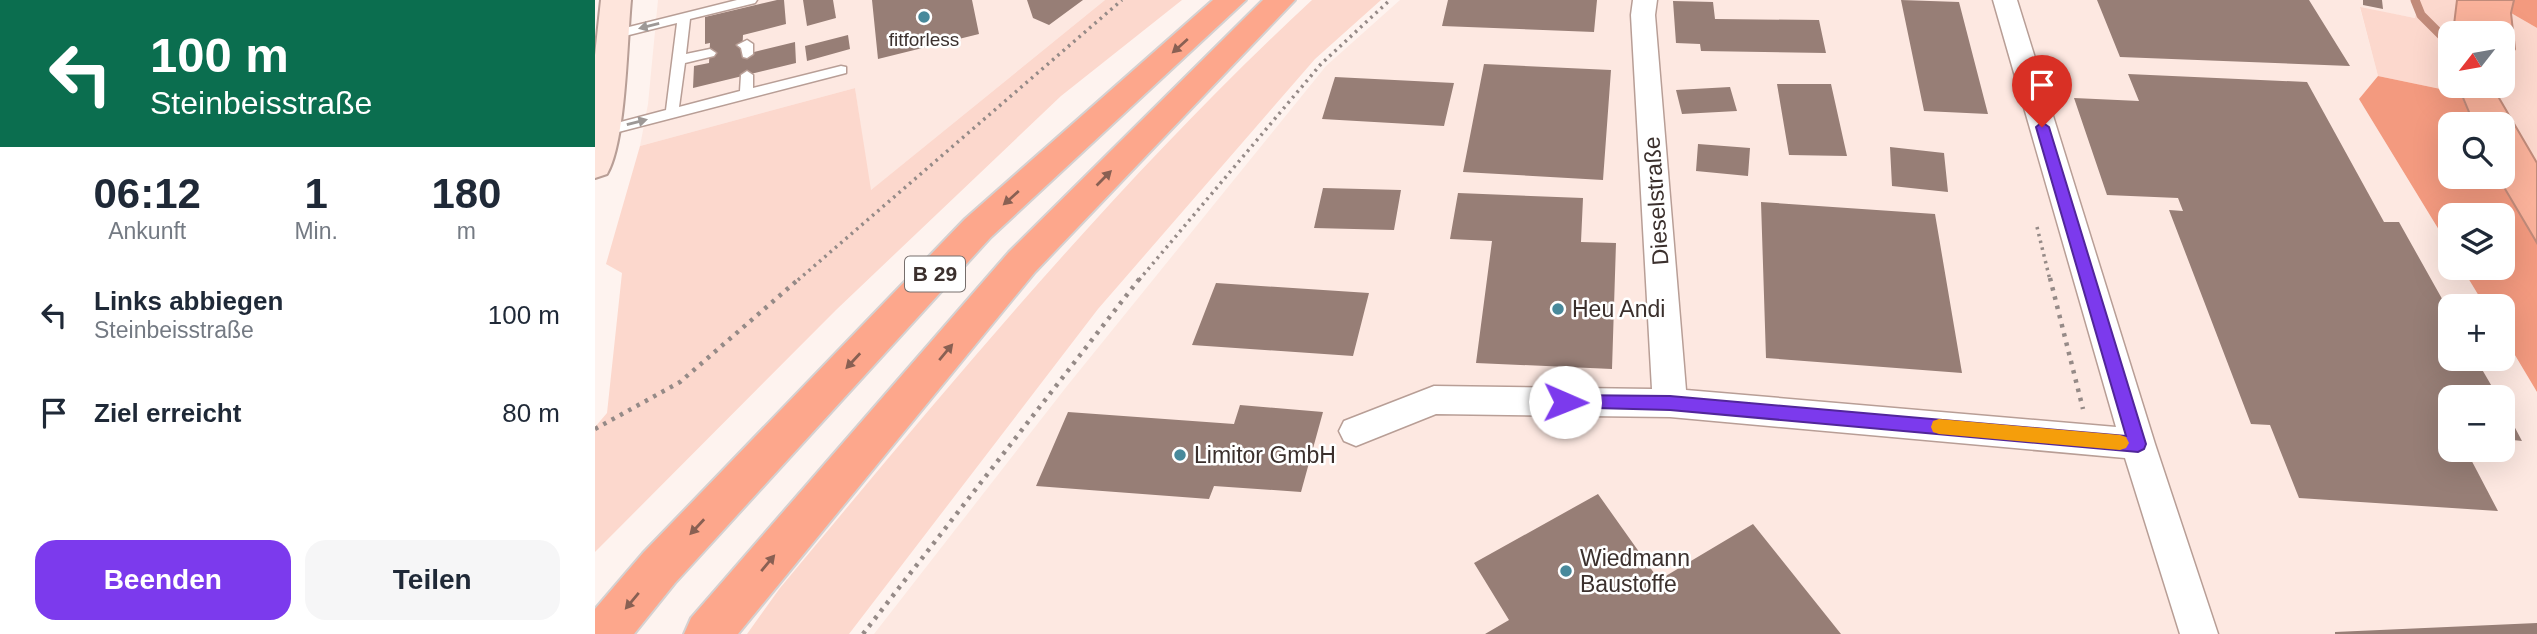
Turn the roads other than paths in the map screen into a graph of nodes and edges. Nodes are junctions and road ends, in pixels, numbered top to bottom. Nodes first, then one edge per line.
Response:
1 (616, 0) edge
2 (751, 0) edge
3 (1231, 0) edge
4 (1280, 0) edge
5 (1645, 0) edge
6 (2005, 0) edge
7 (684, 17) junction
8 (613, 35) junction
9 (710, 53) dead end
10 (678, 60) junction
11 (841, 70) dead end
12 (747, 75) dead end
13 (747, 94) junction
14 (672, 113) junction
15 (603, 131) junction
16 (595, 166) edge
17 (1670, 403) junction
18 (1356, 431) dead end
19 (2138, 444) junction
20 (604, 634) edge
21 (708, 634) edge
22 (2199, 634) edge

1 - 8 street
2 - 7 lane
3 -> 20 highway, B 29
21 -> 4 highway, B 29
5 - 17 street, Dieselstraße
6 - 19 street
7 -> 8 lane
7 - 10 lane
8 - 15 street
9 - 10 lane
10 - 14 lane
11 - 13 lane
12 - 13 lane
13 - 14 lane
15 -> 14 lane
15 - 16 street
17 - 18 street
17 - 19 street
19 - 22 street

